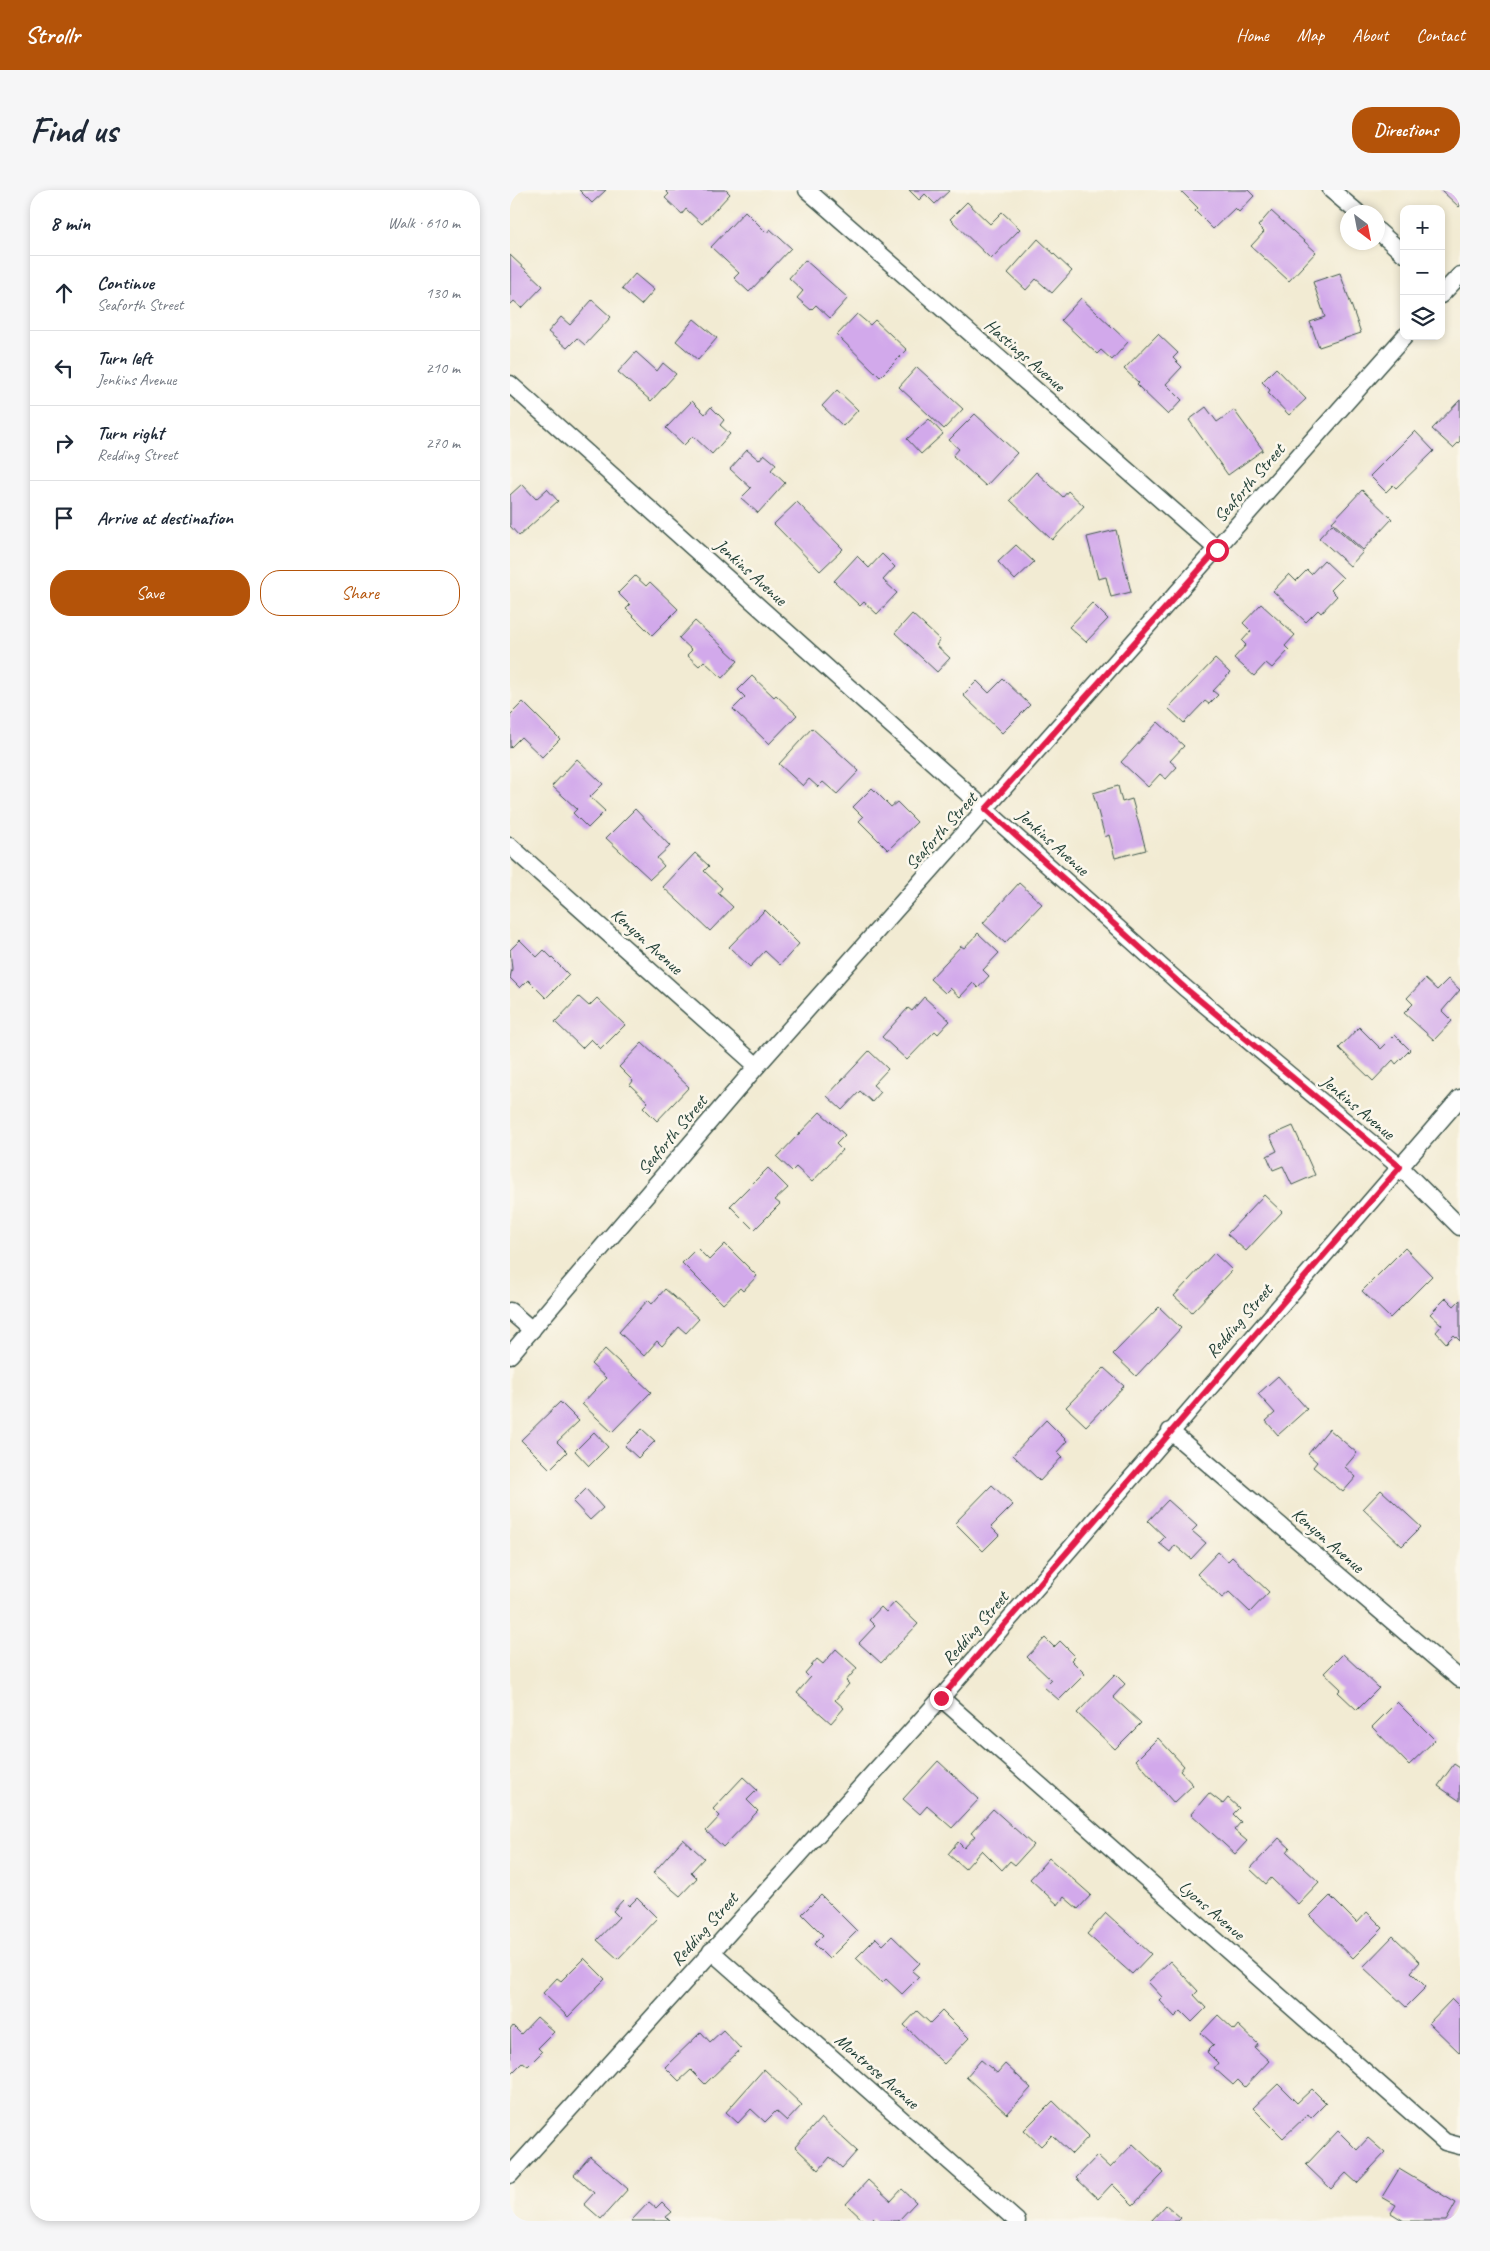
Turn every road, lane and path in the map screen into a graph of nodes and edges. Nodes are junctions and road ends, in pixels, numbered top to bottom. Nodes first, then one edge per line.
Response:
1 (808, 190) edge
2 (1332, 190) edge
3 (1349, 205) edge
4 (1385, 237) edge
5 (1400, 250) edge
6 (1460, 275) edge
7 (1445, 288) edge
8 (1401, 340) edge
9 (510, 384) edge
10 (1217, 550) junction
11 (986, 809) junction
12 (510, 846) edge
13 (757, 1066) junction
14 (1460, 1098) edge
15 (1400, 1167) junction
16 (1460, 1227) edge
17 (510, 1311) edge
18 (532, 1330) junction
19 (510, 1355) edge
20 (1170, 1431) junction
21 (1460, 1679) edge
22 (941, 1698) junction
23 (710, 1952) junction
24 (1460, 2146) edge
25 (510, 2175) edge
26 (1017, 2221) edge

1 - 10 street, Hastings Avenue
2 - 3 street
4 - 5 street
6 - 7 street
8 - 10 street, Seaforth Street
9 - 11 street, Jenkins Avenue
10 - 11 street, Seaforth Street
11 - 13 street, Seaforth Street
11 - 15 street, Jenkins Avenue
12 - 13 street, Kenyon Avenue
13 - 18 street, Seaforth Street
14 - 15 street, Redding Street
15 - 16 street, Jenkins Avenue
15 - 20 street, Redding Street
17 - 18 street
18 - 19 street, Seaforth Street
20 - 21 street, Kenyon Avenue
20 - 22 street, Redding Street
22 - 23 street, Redding Street
22 - 24 street, Lyons Avenue
23 - 25 street, Redding Street
23 - 26 street, Montrose Avenue

